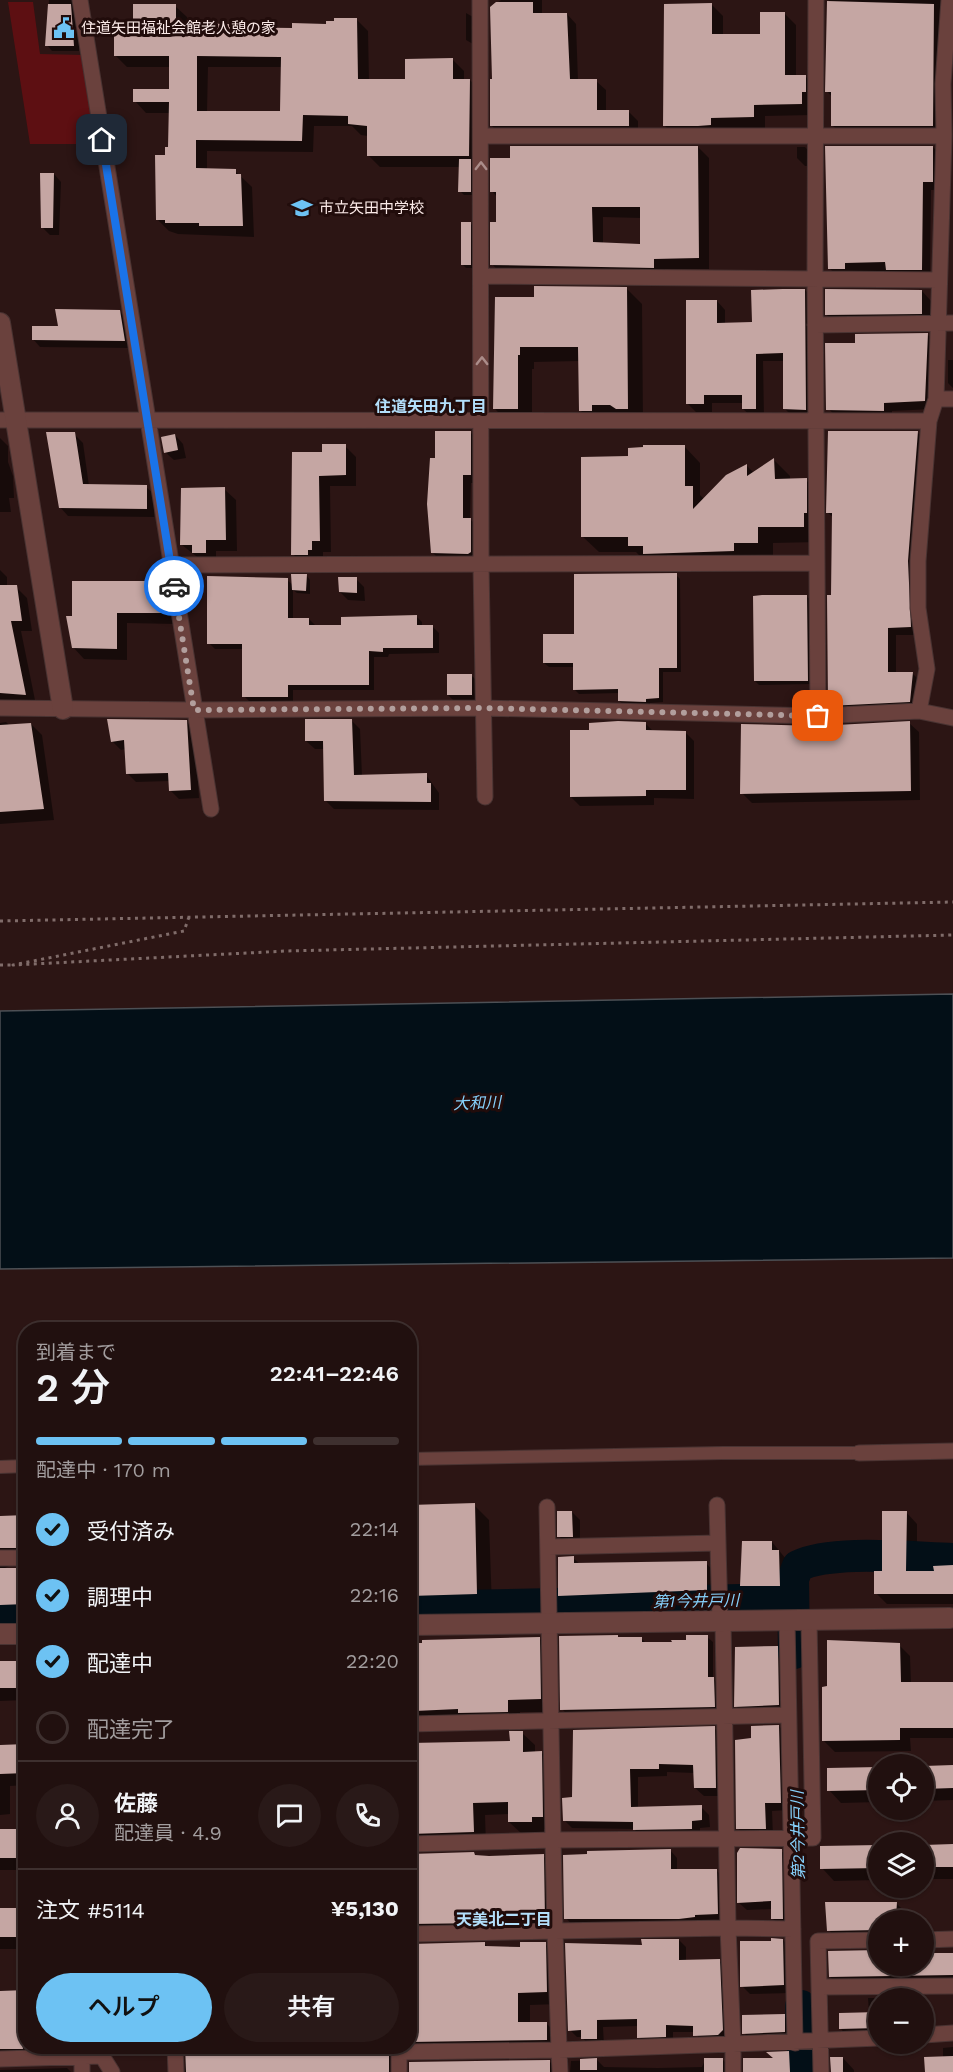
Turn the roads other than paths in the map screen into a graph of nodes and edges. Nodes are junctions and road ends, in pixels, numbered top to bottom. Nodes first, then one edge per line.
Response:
1 (80, 0) edge
2 (480, 0) edge
3 (816, 0) edge
4 (949, 0) edge
5 (948, 84) edge
6 (481, 136) junction
7 (814, 136) junction
8 (944, 136) junction
9 (481, 276) junction
10 (814, 279) junction
11 (939, 280) junction
12 (0, 323) edge
13 (945, 323) edge
14 (815, 325) junction
15 (936, 399) junction
16 (953, 399) edge
17 (7, 420) edge
18 (147, 420) junction
19 (482, 420) junction
20 (815, 420) junction
21 (929, 421) junction
22 (816, 563) junction
23 (481, 564) junction
24 (170, 565) junction
25 (0, 708) edge
26 (483, 708) junction
27 (63, 709) junction
28 (194, 710) junction
29 (919, 711) junction
30 (818, 716) junction
31 (953, 718) edge
32 (485, 797) dead end
33 (212, 809) dead end
34 (953, 1451) edge
35 (859, 1453) joint
36 (417, 1460) edge
37 (18, 1466) edge
38 (0, 1467) edge
39 (717, 1505) dead end
40 (547, 1507) dead end
41 (718, 1544) junction
42 (548, 1548) junction
43 (0, 1558) edge
44 (18, 1558) edge
45 (950, 1618) dead end
46 (721, 1620) junction
47 (788, 1620) junction
48 (809, 1620) junction
49 (550, 1622) junction
50 (417, 1625) edge
51 (0, 1634) edge
52 (18, 1634) edge
53 (788, 1715) junction
54 (724, 1717) junction
55 (550, 1722) junction
56 (417, 1724) edge
57 (791, 1838) junction
58 (727, 1839) junction
59 (553, 1840) junction
60 (417, 1844) edge
61 (728, 1928) junction
62 (793, 1929) junction
63 (555, 1931) junction
64 (417, 1934) edge
65 (953, 1939) edge
66 (868, 1940) edge
67 (934, 1940) edge
68 (953, 1986) edge
69 (819, 1988) junction
70 (953, 2033) edge
71 (934, 2034) edge
72 (868, 2039) edge
73 (795, 2043) junction
74 (820, 2043) junction
75 (733, 2044) junction
76 (417, 2049) edge
77 (559, 2050) junction
78 (175, 2054) edge
79 (399, 2054) edge
80 (82, 2056) junction
81 (9, 2063) edge
82 (820, 2071) edge
83 (82, 2072) edge
84 (112, 2072) edge
85 (176, 2072) edge
86 (399, 2072) edge
87 (560, 2072) edge
88 (733, 2072) edge

1 - 18 street
2 - 6 street
3 - 7 street
4 - 5 street
5 - 8 street
6 - 7 street
9 -> 6 street
7 - 8 street
7 - 10 street
8 - 11 street
9 - 10 street
19 -> 9 street
10 - 11 street
10 - 14 street
11 - 13 street
12 - 17 street
13 - 14 street
13 - 15 street
14 - 20 street
15 - 16 street
15 - 21 street
17 - 18 street
17 - 27 street
18 - 19 street
18 - 24 street
19 - 20 street
19 - 23 street
20 - 21 street
20 - 22 street
21 - 29 street
22 - 23 street
22 - 30 street
23 - 24 street
23 - 26 street
24 - 28 street
25 - 27 street
26 - 28 street
26 - 30 street
26 - 32 street
27 - 28 street
28 - 33 street
29 - 30 street
29 - 31 street
34 - 35 street
35 - 36 street
37 - 38 street
39 - 41 street
40 - 42 street
41 - 42 street
41 - 46 street
42 - 49 street
43 - 44 street
45 - 48 street
46 - 47 street
46 - 49 street
46 - 54 street
47 - 48 street
47 - 53 street
48 - 57 street
49 - 50 street
49 - 55 street
51 - 52 street
53 - 54 street
53 - 57 street
54 - 55 street
54 - 58 street
55 - 56 street
55 - 59 street
57 - 58 street
57 - 62 street
58 - 59 street
58 - 61 street
59 - 60 street
59 - 63 street
61 - 62 street
61 - 63 street
61 - 75 street
62 - 73 street
63 - 64 street
63 - 77 street
65 - 67 street
66 - 69 street
68 - 69 street
69 - 74 street
70 - 71 street
72 - 74 street
73 - 74 street
73 - 75 street
74 - 82 street
75 - 77 street
75 - 88 street
76 - 77 street
77 - 87 street
78 - 85 street
79 - 86 street
80 - 81 street
80 - 83 street
80 - 84 street

